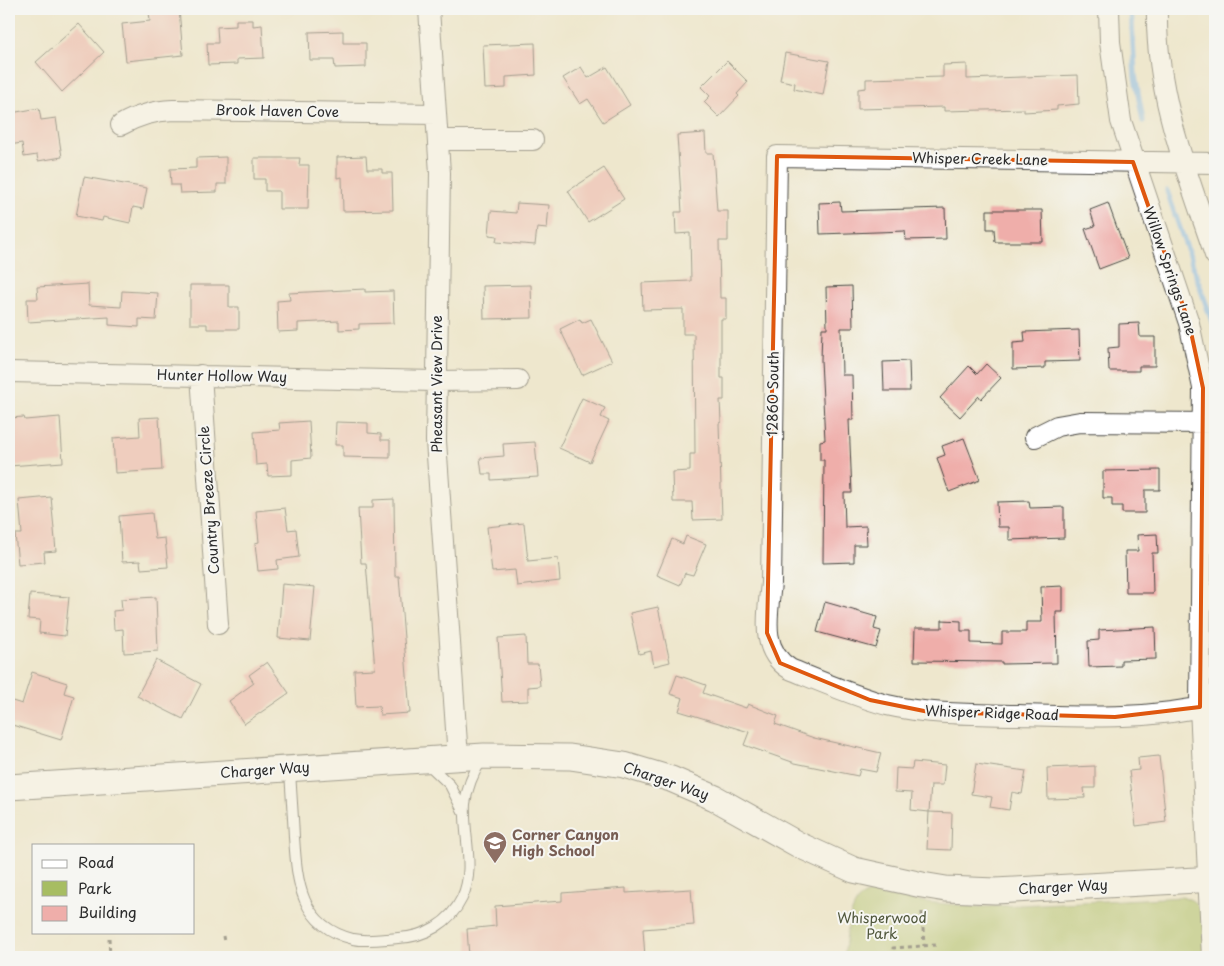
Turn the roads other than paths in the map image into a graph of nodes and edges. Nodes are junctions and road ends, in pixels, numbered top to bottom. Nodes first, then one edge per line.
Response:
1 (429, 9) edge
2 (1109, 9) edge
3 (1157, 9) edge
4 (436, 114) junction
5 (121, 125) dead end
6 (438, 140) junction
7 (533, 140) dead end
8 (777, 156) joint
9 (1133, 162) junction
10 (1183, 162) junction
11 (1215, 163) edge
12 (1215, 255) edge
13 (9, 372) edge
14 (201, 375) junction
15 (518, 380) dead end
16 (435, 381) junction
17 (1209, 423) edge
18 (1035, 437) dead end
19 (218, 624) dead end
20 (767, 633) joint
21 (1207, 706) edge
22 (484, 756) junction
23 (458, 758) junction
24 (424, 760) junction
25 (290, 769) junction
26 (9, 787) edge
27 (466, 817) junction
28 (1212, 880) edge
29 (1212, 957) edge

1 - 4 street, Pheasant View Drive
2 - 9 street, Willow Springs Lane
3 - 10 street
4 - 5 street, Brook Haven Cove
4 - 6 street, Pheasant View Drive
6 - 7 street
6 - 16 street, Pheasant View Drive
8 - 9 street, Whisper Creek Lane
8 - 20 street, 12860 South
9 - 10 street, Whisper Creek Lane
9 - 17 street, Willow Springs Lane
10 - 11 street, Whisper Creek Lane
10 - 12 street
13 - 14 street, Hunter Hollow Way
14 - 16 street, Hunter Hollow Way
14 - 19 street, Country Breeze Circle
15 - 16 street, Hunter Hollow Way
16 - 23 street, Pheasant View Drive
17 - 18 street
17 - 21 street, Willow Springs Lane
20 - 21 street, Whisper Ridge Road
21 - 28 street, Willow Springs Lane
22 - 23 street, Charger Way
22 - 27 lane
22 - 28 street, Charger Way
23 - 24 street, Charger Way
24 - 25 street, Charger Way
24 - 27 lane
25 - 26 street, Charger Way
25 - 27 lane
28 - 29 street, Willow Springs Lane

